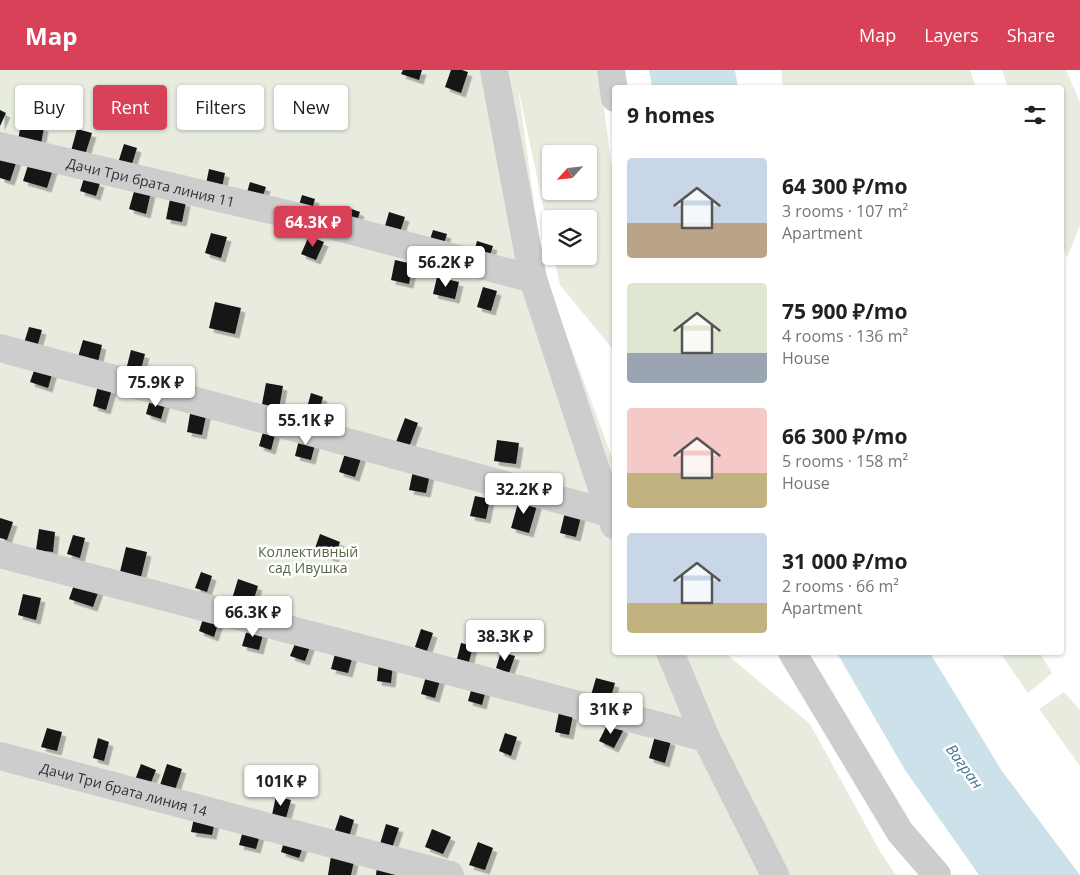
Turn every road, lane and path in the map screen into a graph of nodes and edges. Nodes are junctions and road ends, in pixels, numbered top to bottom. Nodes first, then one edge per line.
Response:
1 (494, 70) edge
2 (611, 70) edge
3 (613, 85) edge
4 (0, 146) edge
5 (533, 279) junction
6 (0, 348) edge
7 (612, 520) edge
8 (0, 554) edge
9 (671, 655) edge
10 (794, 655) edge
11 (706, 738) junction
12 (0, 756) edge
13 (450, 875) edge
14 (775, 875) edge
15 (937, 875) edge

1 - 5 street
2 - 3 street
4 - 5 street, Дачи Три брата линия 11
5 - 7 street
6 - 7 street
8 - 11 street
9 - 11 street
10 - 15 street
11 - 14 street
12 - 13 street, Дачи Три брата линия 14

